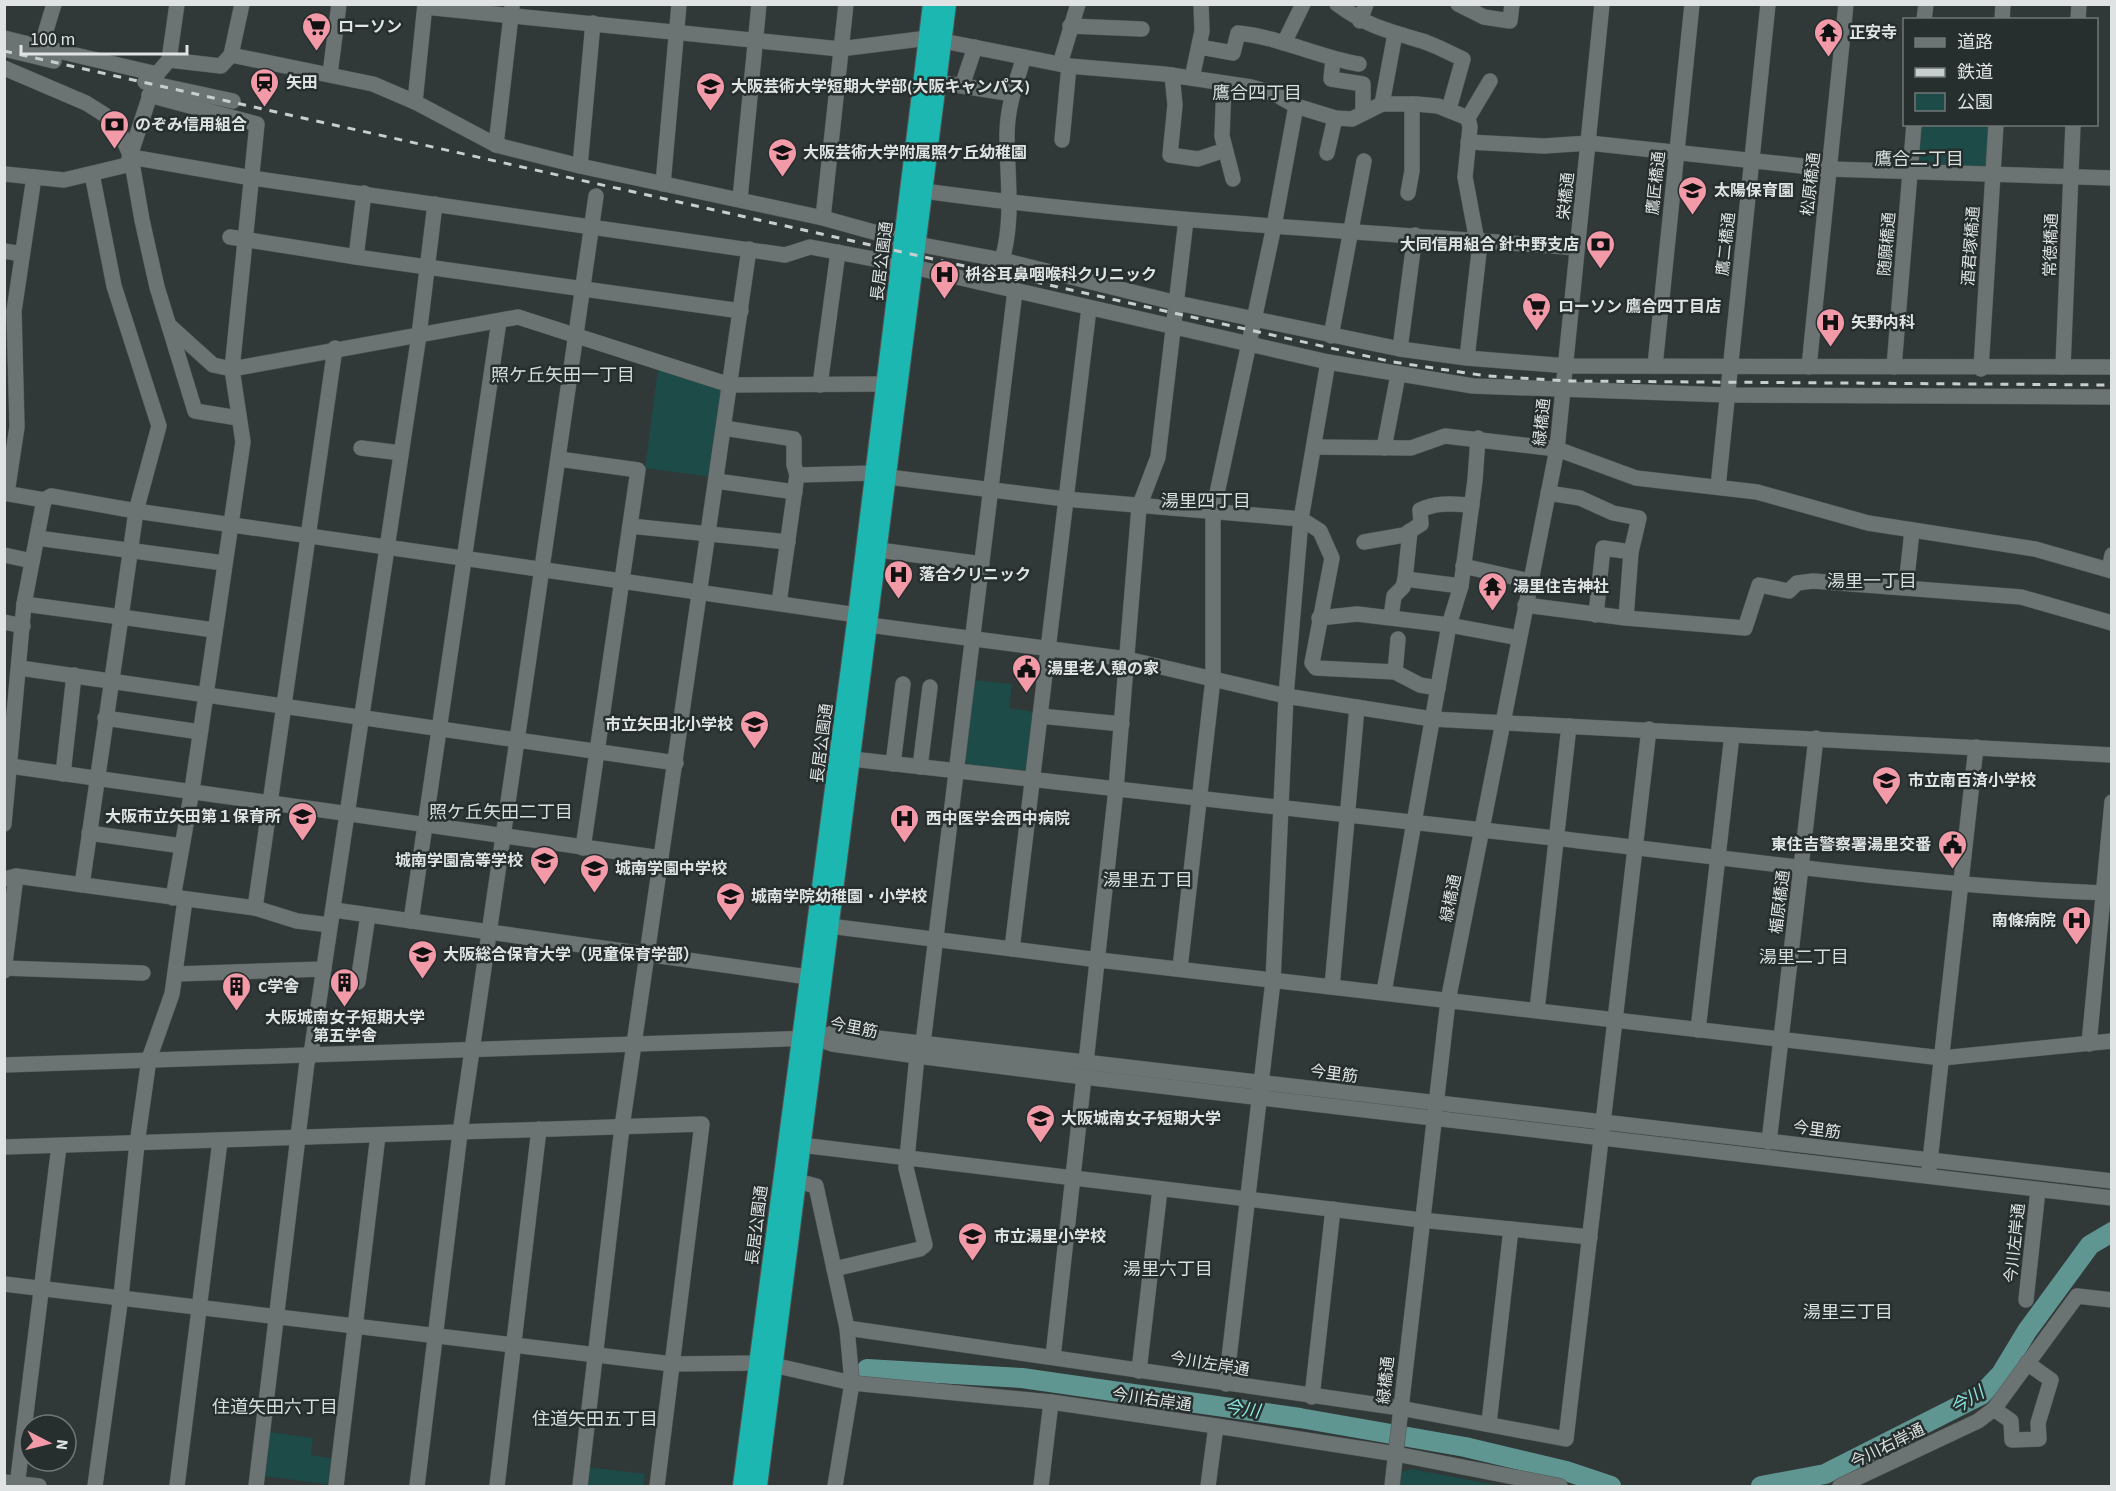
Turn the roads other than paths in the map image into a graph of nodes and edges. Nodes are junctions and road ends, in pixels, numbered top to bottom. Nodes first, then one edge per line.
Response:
1 (177, 4) edge
2 (242, 4) edge
3 (339, 4) edge
4 (679, 4) edge
5 (759, 4) edge
6 (846, 4) edge
7 (932, 4) edge
8 (947, 4) edge
9 (1078, 4) edge
10 (1200, 4) edge
11 (1303, 4) edge
12 (1336, 4) edge
13 (1366, 4) edge
14 (1458, 4) edge
15 (1512, 4) edge
16 (1602, 4) edge
17 (1692, 4) edge
18 (1768, 4) edge
19 (1846, 4) edge
20 (53, 5) edge
21 (425, 6) edge
22 (512, 10) edge
23 (1360, 21) junction
24 (593, 23) junction
25 (1070, 26) junction
26 (1142, 28) dead end
27 (676, 32) junction
28 (1395, 34) junction
29 (4, 38) edge
30 (935, 39) junction
31 (756, 40) junction
32 (1284, 42) junction
33 (41, 47) junction
34 (975, 47) junction
35 (1200, 47) junction
36 (4, 49) edge
37 (840, 49) junction
38 (231, 55) junction
39 (1024, 57) junction
40 (1333, 59) junction
41 (169, 60) junction
42 (1359, 64) dead end
43 (1064, 65) junction
44 (4, 68) edge
45 (330, 74) junction
46 (1172, 75) junction
47 (1192, 78) junction
48 (1490, 81) dead end
49 (938, 82) junction
50 (1224, 83) junction
51 (153, 84) junction
52 (962, 86) junction
53 (1013, 94) junction
54 (233, 101) dead end
55 (415, 102) junction
56 (1382, 104) junction
57 (1412, 104) junction
58 (1296, 106) junction
59 (1449, 109) junction
60 (1364, 112) junction
61 (1335, 117) junction
62 (1468, 118) junction
63 (1914, 126) edge
64 (1996, 126) edge
65 (2073, 126) edge
66 (1062, 140) dead end
67 (1468, 142) junction
68 (1589, 143) junction
69 (496, 145) junction
70 (1224, 150) junction
71 (1327, 153) dead end
72 (1676, 153) junction
73 (131, 157) junction
74 (1364, 161) dead end
75 (1752, 161) junction
76 (580, 166) junction
77 (1830, 169) junction
78 (1910, 172) junction
79 (4, 174) edge
80 (93, 174) junction
81 (1993, 175) junction
82 (34, 177) junction
83 (2071, 177) junction
84 (252, 178) junction
85 (2112, 178) edge
86 (1233, 179) dead end
87 (663, 184) junction
88 (924, 191) junction
89 (364, 193) junction
90 (1408, 193) dead end
91 (596, 196) dead end
92 (740, 199) junction
93 (1010, 202) junction
94 (435, 204) junction
95 (823, 218) junction
96 (1186, 220) junction
97 (592, 226) junction
98 (1274, 226) junction
99 (1352, 230) junction
100 (1415, 235) junction
101 (238, 238) junction
102 (1477, 240) junction
103 (910, 241) junction
104 (1577, 248) junction
105 (749, 249) junction
106 (4, 251) edge
107 (838, 252) junction
108 (22, 254) junction
109 (356, 257) junction
110 (1002, 260) junction
111 (907, 266) junction
112 (427, 267) junction
113 (583, 288) junction
114 (1015, 291) junction
115 (1177, 303) junction
116 (1089, 308) junction
117 (741, 311) junction
118 (1253, 320) junction
119 (499, 321) junction
120 (171, 327) junction
121 (1172, 329) junction
122 (419, 334) junction
123 (576, 334) junction
124 (1331, 336) junction
125 (1248, 345) junction
126 (335, 348) junction
127 (1400, 349) junction
128 (1467, 358) junction
129 (1328, 362) junction
130 (1564, 366) junction
131 (1655, 366) junction
132 (1729, 366) junction
133 (1809, 367) junction
134 (1894, 367) junction
135 (2063, 367) junction
136 (2112, 367) edge
137 (232, 369) junction
138 (1980, 369) junction
139 (1398, 375) junction
140 (885, 384) junction
141 (730, 385) junction
142 (820, 385) junction
143 (1563, 391) junction
144 (1727, 395) junction
145 (2112, 397) edge
146 (238, 418) junction
147 (11, 426) edge
148 (724, 428) junction
149 (1478, 438) junction
150 (1314, 447) junction
151 (361, 448) dead end
152 (1384, 448) junction
153 (1557, 449) junction
154 (401, 453) junction
155 (559, 459) junction
156 (797, 474) junction
157 (881, 475) junction
158 (716, 481) junction
159 (1718, 487) junction
160 (990, 490) junction
161 (795, 492) junction
162 (6, 493) edge
163 (1548, 493) junction
164 (1065, 499) junction
165 (44, 500) junction
166 (1472, 505) junction
167 (1139, 507) junction
168 (136, 511) junction
169 (1214, 512) junction
170 (1301, 519) junction
171 (230, 525) junction
172 (630, 526) junction
173 (1410, 531) junction
174 (1912, 531) junction
175 (308, 535) junction
176 (708, 535) junction
177 (37, 538) junction
178 (788, 542) junction
179 (1364, 542) dead end
180 (387, 547) junction
181 (130, 550) junction
182 (879, 550) junction
183 (1632, 552) junction
184 (4, 555) edge
185 (465, 557) junction
186 (32, 561) junction
187 (224, 563) junction
188 (982, 564) junction
189 (2111, 565) edge
190 (1463, 566) junction
191 (543, 569) junction
192 (1405, 579) junction
193 (623, 580) junction
194 (1530, 581) junction
195 (1461, 586) junction
196 (1906, 586) junction
197 (699, 592) junction
198 (24, 603) junction
199 (779, 603) junction
200 (1525, 605) junction
201 (1596, 615) junction
202 (120, 616) junction
203 (1390, 617) junction
204 (1319, 618) junction
205 (1626, 618) junction
206 (863, 620) junction
207 (4, 622) edge
208 (2112, 623) edge
209 (1449, 625) junction
210 (23, 626) junction
211 (214, 630) junction
212 (1519, 638) junction
213 (1398, 639) dead end
214 (973, 640) junction
215 (1048, 649) junction
216 (1127, 659) junction
217 (15, 670) edge
218 (1395, 672) junction
219 (74, 675) junction
220 (1213, 679) junction
221 (111, 680) junction
222 (903, 684) dead end
223 (930, 687) dead end
224 (1438, 688) junction
225 (206, 693) junction
226 (1286, 696) junction
227 (282, 704) junction
228 (1357, 707) junction
229 (361, 716) junction
230 (1040, 716) junction
231 (105, 718) junction
232 (1432, 719) junction
233 (1503, 722) junction
234 (1122, 724) junction
235 (1569, 726) junction
236 (440, 728) junction
237 (1649, 729) junction
238 (200, 732) junction
239 (1732, 735) junction
240 (1816, 738) junction
241 (519, 740) junction
242 (8, 747) edge
243 (1976, 747) junction
244 (597, 752) junction
245 (2112, 755) edge
246 (852, 759) junction
247 (676, 763) junction
248 (893, 764) junction
249 (10, 766) junction
250 (920, 767) junction
251 (957, 770) junction
252 (63, 774) junction
253 (97, 779) junction
254 (1033, 779) junction
255 (1116, 789) junction
256 (192, 790) junction
257 (1200, 799) junction
258 (269, 801) junction
259 (2112, 802) edge
260 (1281, 807) junction
261 (348, 813) junction
262 (1346, 814) junction
263 (5, 822) edge
264 (1414, 822) junction
265 (425, 824) junction
266 (1481, 830) junction
267 (89, 833) junction
268 (504, 837) junction
269 (1557, 838) junction
270 (182, 846) junction
271 (583, 848) junction
272 (1635, 849) junction
273 (661, 858) junction
274 (1717, 859) junction
275 (1801, 869) junction
276 (10, 878) edge
277 (82, 885) junction
278 (1960, 885) junction
279 (2107, 893) edge
280 (179, 899) junction
281 (255, 908) junction
282 (368, 915) junction
283 (332, 918) junction
284 (411, 921) junction
285 (829, 926) junction
286 (490, 931) junction
287 (936, 940) junction
288 (1012, 950) junction
289 (649, 955) junction
290 (1099, 960) junction
291 (1180, 968) junction
292 (5, 969) edge
293 (324, 969) junction
294 (143, 973) dead end
295 (176, 974) junction
296 (808, 977) junction
297 (1273, 981) junction
298 (358, 982) dead end
299 (1332, 987) junction
300 (1384, 992) junction
301 (1448, 1001) junction
302 (1537, 1010) junction
303 (1615, 1020) junction
304 (1698, 1030) junction
305 (808, 1038) junction
306 (1780, 1040) junction
307 (2112, 1041) edge
308 (635, 1043) junction
309 (2089, 1044) junction
310 (474, 1049) junction
311 (920, 1050) junction
312 (311, 1054) junction
313 (1942, 1058) junction
314 (149, 1059) junction
315 (4, 1065) edge
316 (1085, 1069) junction
317 (1260, 1090) junction
318 (1436, 1110) junction
319 (622, 1127) junction
320 (539, 1129) junction
321 (1601, 1129) junction
322 (460, 1132) junction
323 (378, 1135) junction
324 (297, 1138) junction
325 (220, 1141) junction
326 (1769, 1142) junction
327 (137, 1144) junction
328 (801, 1145) junction
329 (59, 1146) junction
330 (4, 1147) edge
331 (907, 1158) junction
332 (1929, 1169) junction
333 (1072, 1179) junction
334 (797, 1181) junction
335 (2112, 1181) edge
336 (1160, 1190) junction
337 (2038, 1190) junction
338 (1247, 1198) junction
339 (2112, 1198) edge
340 (1333, 1209) junction
341 (1421, 1220) junction
342 (1511, 1229) junction
343 (1590, 1237) junction
344 (834, 1269) junction
345 (4, 1284) edge
346 (42, 1288) junction
347 (122, 1296) junction
348 (2026, 1300) dead end
349 (2112, 1300) edge
350 (200, 1307) junction
351 (277, 1318) junction
352 (355, 1326) junction
353 (847, 1328) junction
354 (435, 1336) junction
355 (515, 1345) junction
356 (596, 1354) junction
357 (1053, 1358) junction
358 (2027, 1363) junction
359 (672, 1364) junction
360 (765, 1364) junction
361 (1139, 1371) junction
362 (852, 1383) junction
363 (1226, 1384) junction
364 (1312, 1397) junction
365 (1051, 1402) junction
366 (1994, 1408) junction
367 (1400, 1412) junction
368 (1489, 1423) junction
369 (1216, 1426) junction
370 (1396, 1454) junction
371 (13, 1484) edge
372 (39, 1486) edge
373 (95, 1486) edge
374 (177, 1486) edge
375 (256, 1486) edge
376 (336, 1486) edge
377 (417, 1486) edge
378 (497, 1486) edge
379 (580, 1486) edge
380 (657, 1486) edge
381 (742, 1486) edge
382 (758, 1486) edge
383 (835, 1486) edge
384 (1041, 1486) edge
385 (1208, 1486) edge
386 (1392, 1486) edge
387 (1560, 1486) edge
388 (1840, 1486) edge

1 - 41 street
2 - 38 street
3 - 45 street
4 - 27 street
5 - 31 street
6 - 37 street
7 - 30 highway, 長居公園通
8 - 30 highway, 長居公園通
9 - 25 street
10 - 35 street
11 - 32 street
12 - 23 street
13 - 23 street
14 - 15 street
16 - 68 street, 栄橋通
17 - 72 street, 鷹匠橋通
18 - 75 street, 鷹二橋通
19 - 77 street, 松原橋通
20 - 33 street
21 - 22 street
21 - 55 street
22 - 24 street
22 - 69 street
23 - 28 street
24 - 27 street
24 - 76 street
25 - 26 street
25 - 43 street
27 - 31 street
27 - 87 street
28 - 56 street
28 - 59 street
29 - 33 street
30 - 34 street
30 - 37 street
30 - 49 highway, 長居公園通
30 - 103 highway, 長居公園通
31 - 37 street
31 - 92 street
32 - 35 street
32 - 40 street
33 - 51 street
34 - 39 street
34 - 52 street
35 - 47 street
36 - 51 street
37 - 95 street
38 - 41 street
38 - 45 street
39 - 43 street
39 - 53 street
40 - 42 street
40 - 60 street
41 - 51 street
43 - 46 street
43 - 66 street
44 - 73 street
45 - 55 street
46 - 47 street
46 - 70 street
47 - 50 street
48 - 62 street
49 - 52 street
49 - 88 highway, 長居公園通
50 - 58 street
50 - 70 street
51 - 54 street
51 - 73 street
51 - 84 street
52 - 53 street
53 - 93 street
55 - 69 street
56 - 57 street
56 - 60 street
57 - 59 street
57 - 90 street
58 - 61 street
58 - 98 street
59 - 62 street
60 - 61 street
61 - 71 street
62 - 67 street
63 - 78 street, 随願橋通
64 - 81 street, 酒君塚橋通
65 - 83 street, 常徳橋通
67 - 68 street
67 - 102 street
68 - 72 street
68 - 104 street, 栄橋通
69 - 76 street
70 - 86 street
72 - 75 street
72 - 131 street, 鷹匠橋通
73 - 80 street
73 - 84 street
73 - 120 street
74 - 99 street
75 - 77 street
75 - 132 street, 鷹二橋通
76 - 87 street
77 - 78 street
77 - 133 street, 松原橋通
78 - 81 street
78 - 134 street, 随願橋通
79 - 82 street
80 - 82 street
80 - 168 street
81 - 83 street
81 - 138 street, 酒君塚橋通
82 - 108 street
83 - 85 street
83 - 135 street, 常徳橋通
84 - 89 street
84 - 101 street
87 - 92 street
88 - 93 street
88 - 103 highway, 長居公園通
89 - 94 street
89 - 109 street
91 - 97 street
92 - 95 street
93 - 96 street
93 - 110 street
94 - 97 street
94 - 112 street
95 - 103 street
96 - 98 street
96 - 115 street
97 - 105 street
97 - 113 street
98 - 99 street
98 - 118 street
99 - 100 street
99 - 124 street
100 - 102 street
100 - 127 street
101 - 109 street
101 - 137 street
102 - 104 street
102 - 128 street
103 - 110 street
103 - 111 highway, 長居公園通
104 - 130 street, 栄橋通
105 - 107 street
105 - 117 street
106 - 108 street
107 - 111 street
107 - 142 street
108 - 147 street
109 - 112 street
110 - 115 street
111 - 114 street
111 - 140 highway, 長居公園通
111 - 157 highway, 長居公園通
112 - 113 street
112 - 122 street
113 - 117 street
113 - 123 street
114 - 116 street
114 - 160 street
115 - 118 street
115 - 121 street
116 - 121 street
116 - 164 street
117 - 141 street
118 - 124 street
118 - 125 street
119 - 122 street
119 - 123 street
119 - 185 street
120 - 137 street
120 - 146 street
121 - 125 street
121 - 167 street
122 - 126 street
122 - 154 street
123 - 141 street
123 - 155 street
124 - 127 street
125 - 129 street
125 - 169 street
126 - 137 street
126 - 175 street
127 - 128 street
128 - 130 street
129 - 139 street
129 - 150 street
130 - 131 street
130 - 143 street, 栄橋通
131 - 132 street
132 - 133 street
132 - 144 street, 鷹二橋通
133 - 134 street
134 - 138 street
135 - 136 street
135 - 138 street
137 - 146 street
139 - 143 street
139 - 152 street
140 - 142 street
140 - 157 highway, 長居公園通
141 - 142 street
141 - 148 street
143 - 144 street
143 - 153 street, 緑橋通
144 - 145 street
144 - 159 street, 鷹二橋通
146 - 171 street
147 - 162 street
148 - 156 street
148 - 158 street
149 - 152 street
149 - 153 street
149 - 166 street
150 - 152 street
150 - 170 street
151 - 154 street
153 - 159 street
153 - 163 street, 緑橋通
154 - 180 street
155 - 172 street
155 - 191 street
156 - 157 street
156 - 161 street
157 - 160 street
157 - 182 highway, 長居公園通
157 - 206 highway, 長居公園通
158 - 161 street
158 - 176 street
159 - 174 street
160 - 164 street
160 - 188 street
161 - 178 street
162 - 165 street
163 - 183 street
163 - 194 street, 緑橋通
164 - 167 street
164 - 215 street
165 - 168 street
165 - 177 street
166 - 173 street
166 - 190 street
167 - 169 street
167 - 216 street
168 - 171 street
168 - 181 street
169 - 170 street
169 - 220 street
170 - 204 street
170 - 226 street
171 - 175 street
171 - 187 street
172 - 176 street
172 - 193 street
173 - 179 street
173 - 192 street
174 - 189 street
174 - 196 street
175 - 180 street
175 - 227 street
176 - 178 street
176 - 197 street
177 - 181 street
177 - 186 street
178 - 199 street
180 - 185 street
180 - 229 street
181 - 187 street
181 - 202 street
182 - 188 street
182 - 206 highway, 長居公園通
183 - 201 street
183 - 205 street
184 - 186 street
185 - 191 street
185 - 236 street
186 - 198 street
187 - 211 street
188 - 214 street
190 - 194 street
190 - 195 street
191 - 193 street
191 - 241 street
192 - 195 street
192 - 203 street
193 - 197 street
193 - 244 street
194 - 200 street, 緑橋通
195 - 209 street
196 - 205 street
196 - 208 street
197 - 199 street
197 - 247 street
198 - 202 street
198 - 210 street
199 - 206 street
200 - 201 street
200 - 212 street, 緑橋通
201 - 205 street
202 - 211 street
202 - 221 street
203 - 204 street
203 - 209 street
204 - 218 street
206 - 214 street
206 - 246 highway, 長居公園通
206 - 296 highway, 長居公園通
207 - 210 street
209 - 212 street
209 - 224 street
210 - 217 street
211 - 225 street
212 - 233 street, 緑橋通
213 - 218 street
214 - 215 street
214 - 251 street
215 - 216 street
215 - 230 street
216 - 220 street
216 - 234 street
217 - 219 street
217 - 242 street
218 - 224 street
219 - 221 street
219 - 252 street
220 - 226 street
220 - 257 street
221 - 225 street
221 - 231 street
222 - 248 street
223 - 250 street
224 - 232 street
225 - 227 street
225 - 238 street
226 - 228 street
226 - 260 street
227 - 229 street
227 - 258 street
228 - 232 street
228 - 262 street
229 - 236 street
229 - 261 street
230 - 234 street
230 - 254 street
231 - 238 street
231 - 253 street
232 - 233 street
232 - 264 street
233 - 235 street
233 - 266 street, 緑橋通
234 - 255 street
235 - 237 street
235 - 269 street
236 - 241 street
236 - 265 street
237 - 239 street
237 - 272 street
238 - 256 street
239 - 240 street
239 - 274 street
240 - 243 street
240 - 275 street, 楯原橋通
241 - 244 street
241 - 268 street
242 - 249 street
243 - 245 street
243 - 278 street
244 - 247 street
244 - 271 street
246 - 248 street
246 - 285 highway, 長居公園通
247 - 273 street
248 - 250 street
249 - 252 street
249 - 263 street
250 - 251 street
251 - 254 street
251 - 287 street
252 - 253 street
253 - 256 street
253 - 267 street
254 - 255 street
254 - 288 street
255 - 257 street
255 - 290 street
256 - 258 street
256 - 270 street
257 - 260 street
257 - 291 street
258 - 261 street
258 - 281 street
259 - 279 street
260 - 262 street
260 - 297 street
261 - 265 street
261 - 283 street
262 - 264 street
262 - 299 street
264 - 266 street
264 - 300 street
265 - 268 street
265 - 284 street
266 - 269 street
266 - 301 street, 緑橋通
267 - 270 street
267 - 277 street
268 - 271 street
268 - 286 street
269 - 272 street
269 - 302 street
270 - 280 street
271 - 273 street
272 - 274 street
272 - 303 street
273 - 289 street
274 - 275 street
274 - 304 street
275 - 278 street
275 - 306 street, 楯原橋通
276 - 277 street
276 - 292 street
277 - 280 street
278 - 279 street
278 - 313 street
279 - 309 street
280 - 281 street
280 - 295 street
281 - 283 street
282 - 283 street
282 - 284 street
282 - 298 street
283 - 293 street
284 - 286 street
285 - 287 street
285 - 305 highway, 長居公園通
286 - 289 street
286 - 310 street
287 - 288 street
287 - 311 street
288 - 290 street
289 - 296 street
289 - 308 street
290 - 291 street
290 - 316 street
291 - 297 street
292 - 294 street
293 - 295 street
293 - 312 street
295 - 314 street
296 - 305 highway, 長居公園通
297 - 299 street
297 - 317 street
299 - 300 street
300 - 301 street
301 - 302 street
301 - 318 street, 緑橋通
302 - 303 street
303 - 304 street
303 - 321 street
304 - 306 street
305 - 308 street, 今里筋
305 - 311 street, 今里筋
305 - 328 highway, 長居公園通
305 - 360 highway, 長居公園通
306 - 313 street
306 - 326 street, 楯原橋通
307 - 309 street
308 - 310 street, 今里筋
308 - 319 street
309 - 313 street
310 - 312 street, 今里筋
310 - 322 street
311 - 316 street, 今里筋
311 - 331 street
312 - 314 street, 今里筋
312 - 324 street
313 - 332 street
314 - 315 street, 今里筋
314 - 327 street
316 - 317 street, 今里筋
316 - 333 street
317 - 318 street, 今里筋
317 - 338 street
318 - 321 street, 今里筋
318 - 341 street, 緑橋通
319 - 320 street
319 - 356 street
319 - 359 street
320 - 322 street
320 - 355 street
321 - 326 street, 今里筋
321 - 332 street, 今里筋
321 - 343 street
322 - 323 street
322 - 354 street
323 - 324 street
323 - 352 street
324 - 325 street
324 - 351 street
325 - 327 street
325 - 350 street
326 - 332 street, 今里筋
327 - 329 street
327 - 347 street
328 - 331 street
328 - 334 highway, 長居公園通
329 - 330 street
329 - 346 street
331 - 333 street
331 - 344 street
332 - 335 street, 今里筋
332 - 337 street, 今里筋
333 - 336 street
333 - 357 street
334 - 344 street
334 - 360 highway, 長居公園通
336 - 338 street
336 - 361 street
337 - 339 street, 今里筋
337 - 348 street, 今川左岸通
338 - 340 street
338 - 363 street
340 - 341 street
340 - 364 street
341 - 342 street
341 - 367 street, 緑橋通
342 - 343 street
342 - 368 street
343 - 368 street, 今川左岸通
344 - 353 street
345 - 346 street, 今川右岸通
346 - 347 street, 今川右岸通
346 - 371 street
347 - 350 street, 今川右岸通
347 - 373 street
349 - 358 street, 今川右岸通
350 - 351 street, 今川右岸通
350 - 374 street
351 - 352 street, 今川右岸通
351 - 375 street
352 - 354 street, 今川右岸通
352 - 376 street
353 - 357 street, 今川左岸通
353 - 362 street
354 - 355 street, 今川右岸通
354 - 377 street
355 - 356 street, 今川右岸通
355 - 378 street
356 - 359 street, 今川右岸通
356 - 379 street
357 - 361 street, 今川左岸通
358 - 366 street, 今川右岸通
358 - 366 street
359 - 360 street, 今川右岸通
359 - 380 street
360 - 362 street, 今川右岸通
360 - 381 highway, 長居公園通
360 - 382 highway, 長居公園通
361 - 363 street, 今川左岸通
362 - 365 street, 今川右岸通
362 - 383 street
363 - 364 street, 今川左岸通
364 - 367 street, 今川左岸通
365 - 369 street, 今川右岸通
365 - 384 street
366 - 388 street, 今川右岸通
367 - 368 street, 今川左岸通
367 - 370 street, 緑橋通
369 - 370 street, 今川右岸通
369 - 385 street
370 - 386 street
370 - 387 street, 今川右岸通
371 - 372 street

